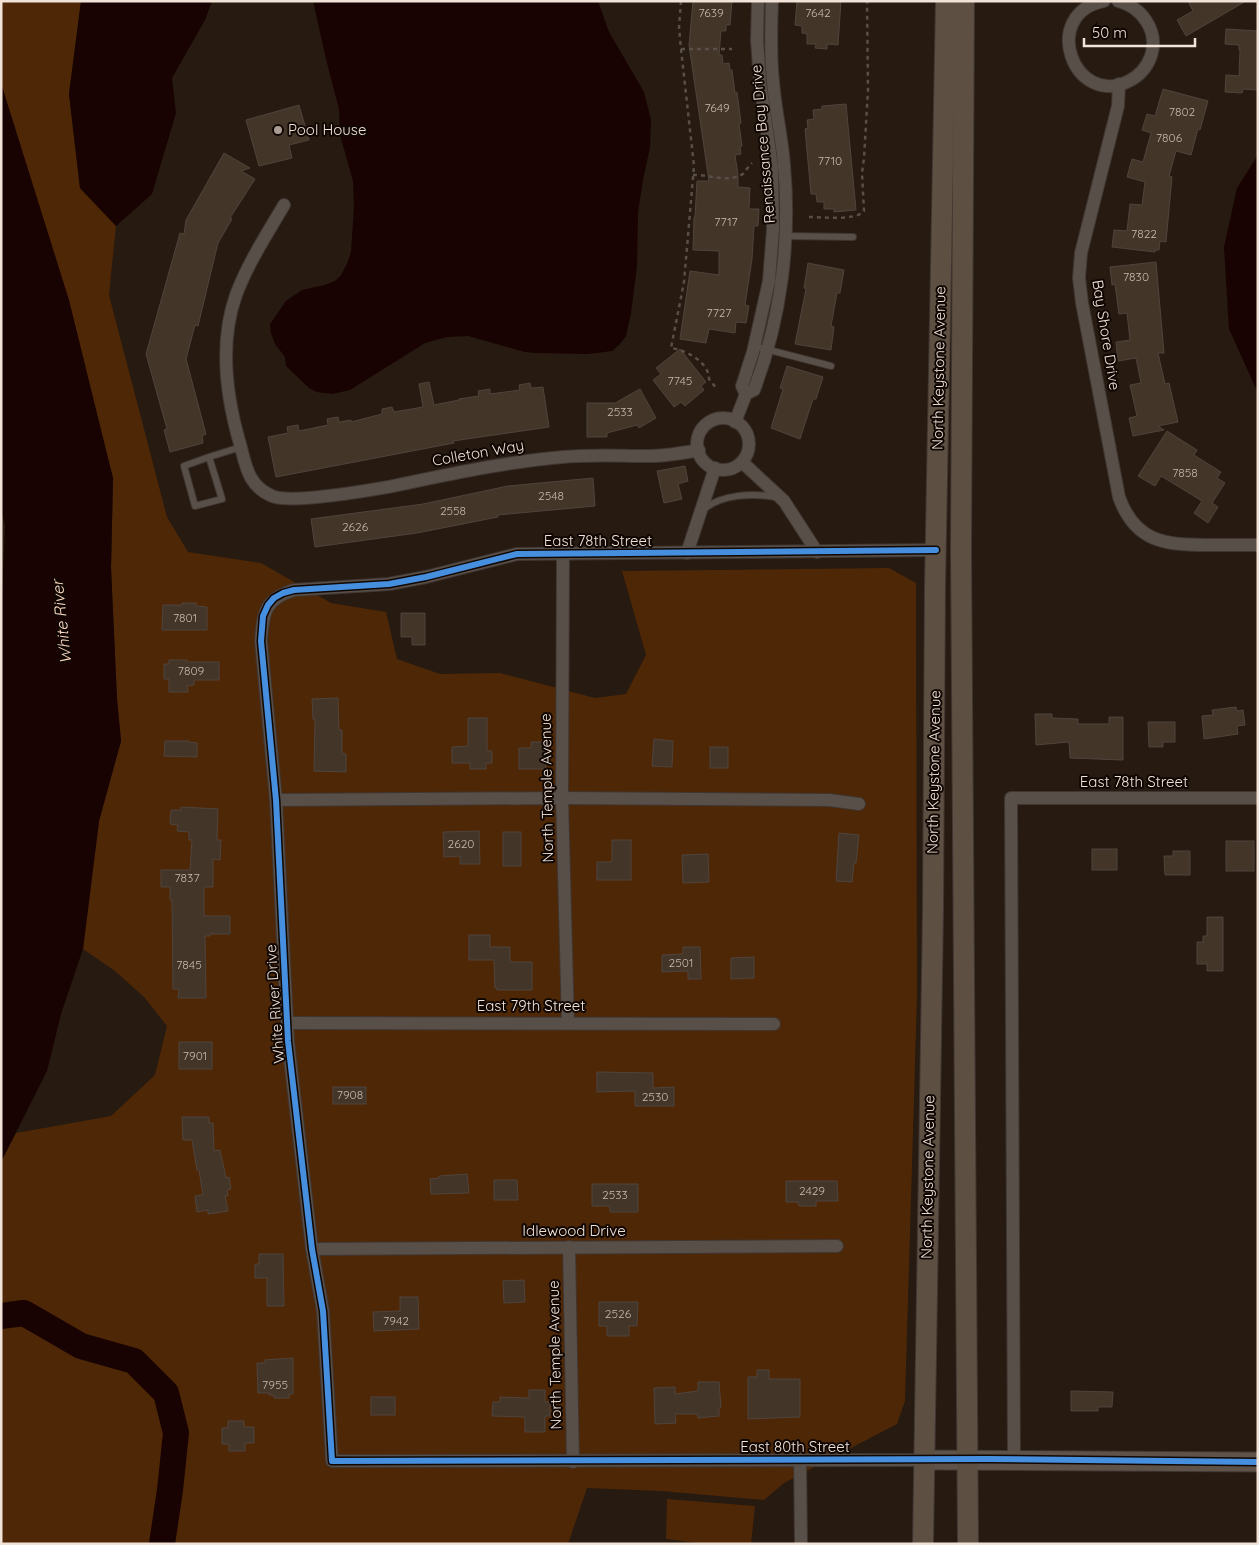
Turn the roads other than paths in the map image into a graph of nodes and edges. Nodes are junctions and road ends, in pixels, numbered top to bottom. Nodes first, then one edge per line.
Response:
1 (758, 1) edge
2 (772, 1) edge
3 (946, 1) edge
4 (964, 1) edge
5 (1104, 1) edge
6 (1118, 1) edge
7 (1119, 84) junction
8 (284, 205) dead end
9 (773, 236) junction
10 (786, 236) junction
11 (853, 237) dead end
12 (754, 346) junction
13 (768, 349) junction
14 (831, 366) dead end
15 (746, 394) junction
16 (735, 422) junction
17 (241, 447) junction
18 (699, 450) junction
19 (209, 457) junction
20 (742, 462) junction
21 (715, 468) junction
22 (782, 499) junction
23 (700, 513) junction
24 (1258, 545) edge
25 (949, 550) junction
26 (817, 552) junction
27 (687, 553) junction
28 (563, 554) junction
29 (268, 605) joint
30 (562, 798) junction
31 (1258, 798) edge
32 (276, 800) junction
33 (859, 804) dead end
34 (568, 1022) junction
35 (287, 1023) junction
36 (774, 1024) dead end
37 (837, 1246) dead end
38 (569, 1247) junction
39 (312, 1249) junction
40 (800, 1459) junction
41 (1014, 1459) junction
42 (924, 1460) junction
43 (968, 1460) junction
44 (332, 1461) joint
45 (573, 1462) junction
46 (1258, 1462) edge
47 (801, 1544) edge
48 (923, 1544) edge
49 (968, 1544) edge

1 - 9 street, Renaissance Bay Drive
2 - 10 street, Renaissance Bay Drive
3 - 25 main road, North Keystone Avenue
4 - 25 main road, North Keystone Avenue
5 - 7 street
6 - 7 street
7 - 24 street, Bay Shore Drive
8 - 17 street
9 - 10 lane
9 - 12 street, Renaissance Bay Drive
10 - 11 lane
10 - 13 street, Renaissance Bay Drive
12 - 13 lane
12 - 15 street, Renaissance Bay Drive
13 - 14 lane
13 - 15 street, Renaissance Bay Drive
15 - 16 street, Renaissance Bay Drive
16 - 18 street
16 - 20 street
17 - 18 street, Colleton Way
17 - 19 lane
18 - 21 street
19 - 19 lane
20 - 21 street
20 - 22 street
21 - 23 street
22 - 23 lane
22 - 26 street
23 - 27 street
25 - 26 street, East 78th Street
25 - 42 main road, North Keystone Avenue
25 - 43 main road, North Keystone Avenue
26 - 27 street, East 78th Street
27 - 28 street, East 78th Street
28 - 29 street, East 78th Street
28 - 30 street, North Temple Avenue
29 - 32 street, White River Drive
30 - 32 street
30 - 33 street
30 - 34 street, North Temple Avenue
31 - 41 street, East 78th Street
32 - 35 street, White River Drive
34 - 35 street, East 79th Street
34 - 36 street, East 79th Street
35 - 39 street, White River Drive
37 - 38 street, Idlewood Drive
38 - 39 street, Idlewood Drive
38 - 45 street, North Temple Avenue
39 - 44 street, White River Drive
40 - 42 street, East 80th Street
40 - 45 street, East 80th Street
40 - 47 street
41 - 43 street, East 80th Street
41 - 46 street, East 80th Street
42 - 43 street, East 80th Street
42 - 48 main road, North Keystone Avenue
43 - 49 main road, North Keystone Avenue
44 - 45 street, East 80th Street

